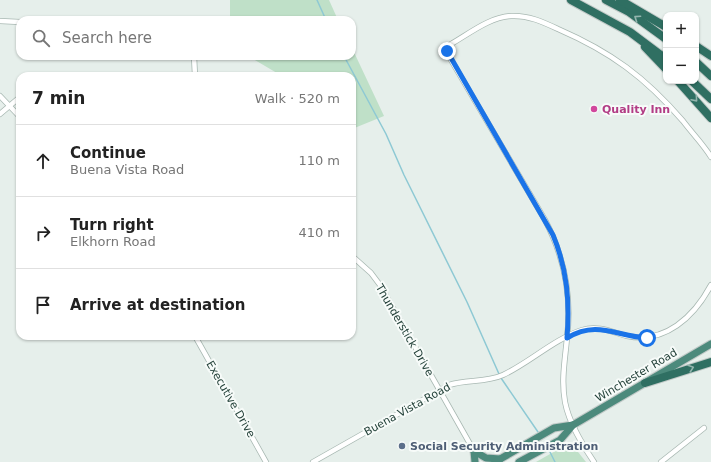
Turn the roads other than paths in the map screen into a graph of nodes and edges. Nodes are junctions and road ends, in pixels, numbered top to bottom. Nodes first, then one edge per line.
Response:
1 (571, 0) edge
2 (606, 0) edge
3 (620, 0) edge
4 (0, 21) edge
5 (16, 22) edge
6 (663, 25) edge
7 (630, 32) junction
8 (663, 37) edge
9 (699, 48) edge
10 (711, 56) edge
11 (663, 57) edge
12 (194, 60) edge
13 (699, 65) edge
14 (663, 66) edge
15 (195, 72) edge
16 (711, 76) edge
17 (681, 84) edge
18 (695, 84) edge
19 (0, 96) edge
20 (711, 99) edge
21 (16, 100) edge
22 (9, 106) junction
23 (16, 113) edge
24 (0, 114) edge
25 (711, 118) edge
26 (711, 157) edge
27 (356, 260) edge
28 (711, 284) edge
29 (567, 338) junction
30 (197, 340) edge
31 (711, 344) edge
32 (711, 362) edge
33 (645, 383) junction
34 (440, 390) junction
35 (573, 424) junction
36 (704, 428) dead end
37 (474, 451) junction
38 (499, 460) edge
39 (266, 462) edge
40 (313, 462) edge
41 (475, 462) edge
42 (519, 462) edge
43 (594, 462) edge
44 (661, 462) edge

1 - 7 highway
8 -> 2 highway
3 - 6 highway
4 - 5 street
7 - 11 highway
7 - 14 highway
9 - 10 highway
12 - 15 street
13 - 16 highway
17 -> 25 highway
18 - 20 highway
19 - 22 street
21 - 22 street
22 - 23 street
22 - 24 street
26 - 29 street
27 - 34 street, Thunderstick Drive
28 - 29 street, Buena Vista Road
29 - 34 street, Buena Vista Road
29 - 35 street
30 - 39 street, Executive Drive
31 - 33 highway, Winchester Road
33 -> 32 highway
33 - 35 highway, Winchester Road
34 - 37 street, Thunderstick Drive
34 - 40 street, Buena Vista Road
35 - 38 highway, Winchester Road
35 - 42 highway, Winchester Road
35 - 43 street
36 - 44 street
37 - 38 highway
37 - 41 highway

